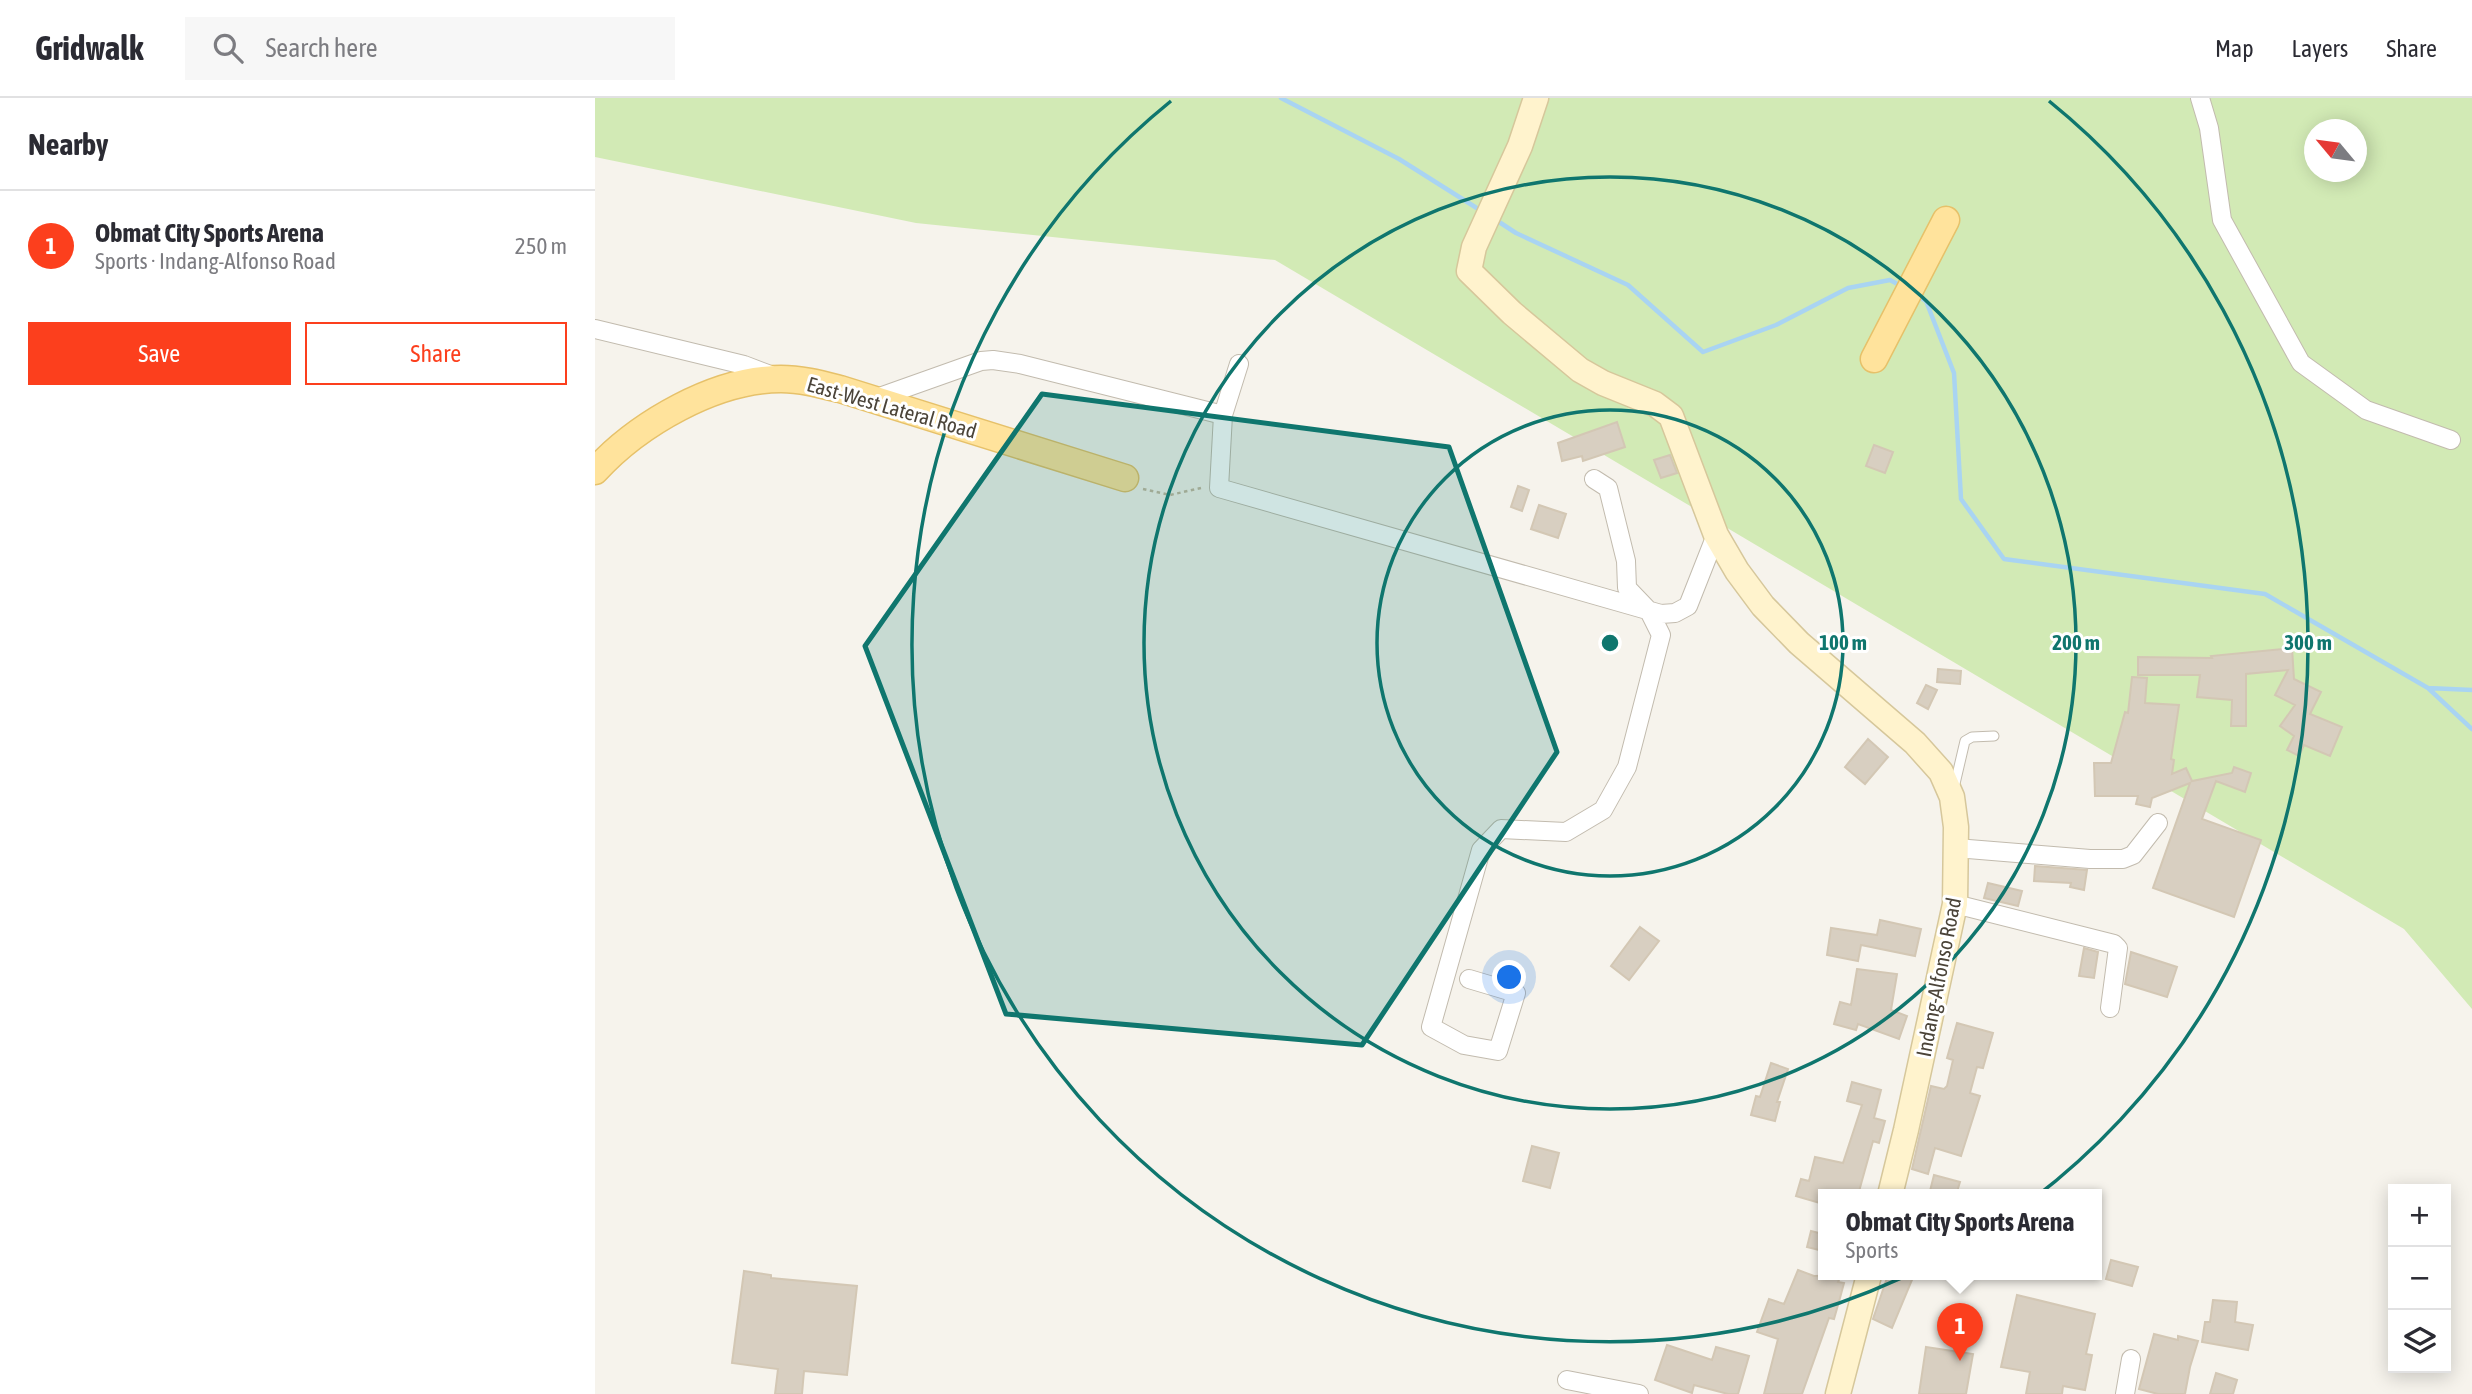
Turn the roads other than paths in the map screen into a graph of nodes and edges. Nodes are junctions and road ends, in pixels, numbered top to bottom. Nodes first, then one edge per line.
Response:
1 (1536, 98) edge
2 (2200, 98) edge
3 (1947, 220) dead end
4 (595, 329) edge
5 (1874, 359) dead end
6 (1239, 365) dead end
7 (779, 379) junction
8 (874, 399) junction
9 (1223, 415) junction
10 (2451, 440) dead end
11 (595, 471) edge
12 (1125, 478) road end
13 (1594, 479) dead end
14 (1716, 535) junction
15 (1649, 611) junction
16 (1994, 736) dead end
17 (1952, 797) junction
18 (2158, 823) dead end
19 (1956, 848) junction
20 (1955, 904) junction
21 (1469, 979) dead end
22 (2110, 1008) dead end
23 (1891, 1189) edge
24 (1868, 1280) edge
25 (2131, 1359) dead end
26 (1567, 1380) dead end
27 (1640, 1394) edge
28 (1839, 1394) edge
29 (2125, 1394) edge

1 - 14 main road, Indang-Alfonso Road
2 - 10 street
3 - 5 main road
4 - 7 street
6 - 9 street
7 - 8 main road, East-West Lateral Road
7 - 11 main road, East-West Lateral Road
8 - 9 street
8 - 12 main road, East-West Lateral Road
9 - 15 street
13 - 15 street
14 - 15 street
14 - 17 main road, Indang-Alfonso Road
15 - 21 street
16 - 17 lane
17 - 19 main road, Indang-Alfonso Road
18 - 19 street
19 - 20 main road, Indang-Alfonso Road
20 - 22 street
20 - 23 main road, Indang-Alfonso Road
24 - 28 main road
25 - 29 street
26 - 27 street

